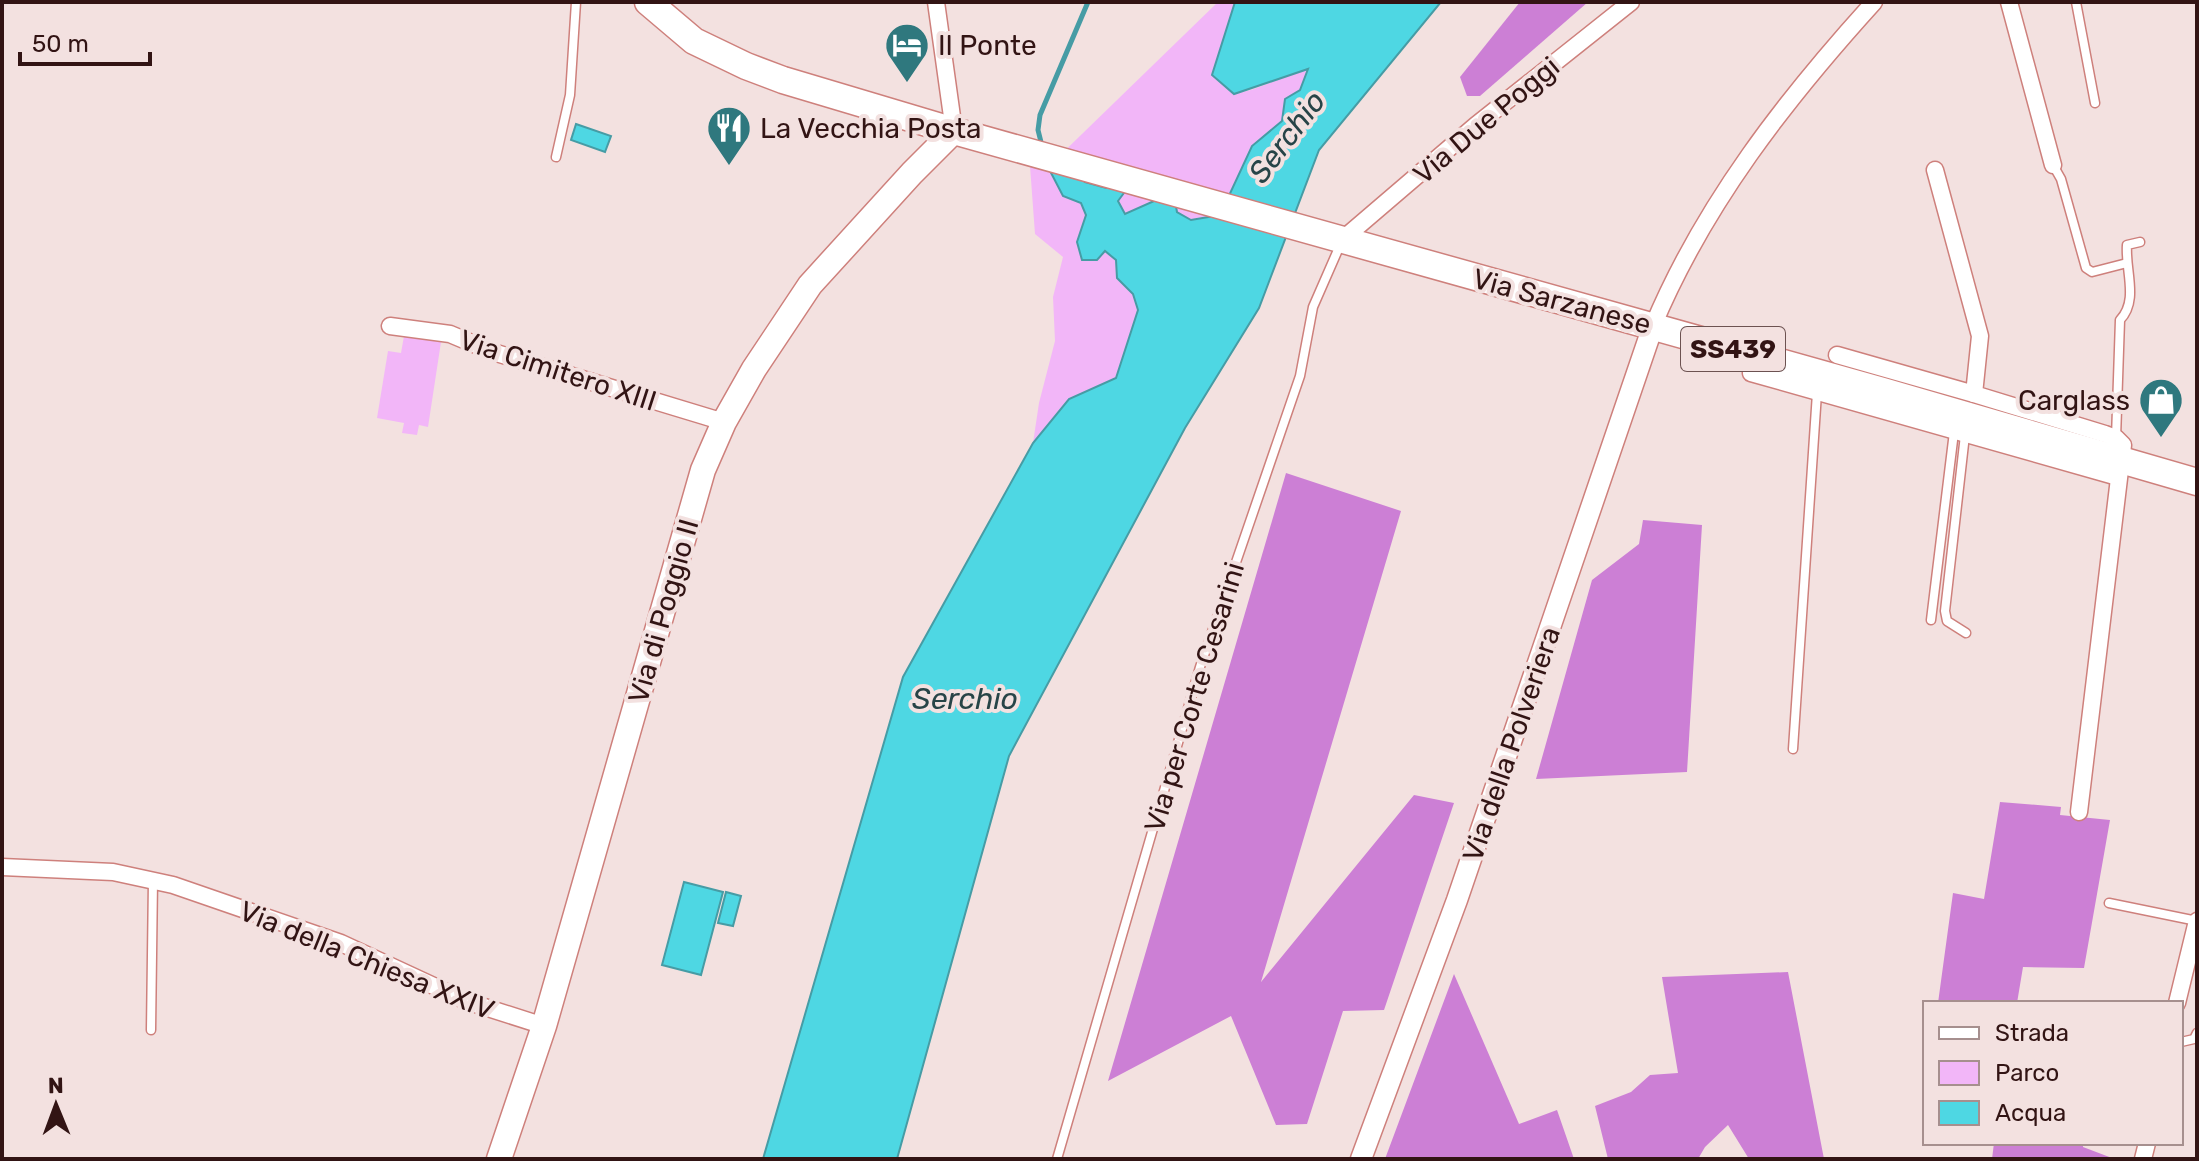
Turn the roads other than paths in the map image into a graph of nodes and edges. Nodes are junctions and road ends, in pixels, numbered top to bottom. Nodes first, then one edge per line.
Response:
1 (576, 2) edge
2 (648, 2) edge
3 (936, 2) edge
4 (1631, 2) edge
5 (1874, 2) edge
6 (2009, 2) edge
7 (2076, 2) edge
8 (2095, 103) dead end
9 (954, 131) junction
10 (556, 157) dead end
11 (2053, 165) joint
12 (1935, 170) dead end
13 (1343, 239) junction
14 (2140, 242) dead end
15 (2127, 263) junction
16 (390, 326) dead end
17 (1653, 326) junction
18 (1837, 355) dead end
19 (1751, 373) dead end
20 (1817, 393) junction
21 (1974, 394) junction
22 (724, 422) junction
23 (1960, 434) junction
24 (2119, 459) junction
25 (2197, 482) edge
26 (1931, 620) dead end
27 (1966, 633) dead end
28 (1793, 749) dead end
29 (2079, 812) dead end
30 (2, 867) edge
31 (153, 880) junction
32 (2109, 903) dead end
33 (2197, 921) edge
34 (2191, 967) edge
35 (2178, 1001) edge
36 (544, 1026) junction
37 (151, 1030) dead end
38 (499, 1159) edge
39 (1057, 1159) edge
40 (1361, 1159) edge

1 - 10 lane
2 - 9 main road, SS439
3 - 9 street
4 - 13 street, Via Due Poggi
5 - 17 street
6 - 11 street
7 - 8 lane
9 - 13 main road, SS439
9 - 22 main road, Via di Poggio II
11 - 15 lane
12 - 21 street
13 - 17 main road, Via Sarzanese / SS439
13 - 39 lane, Via per Corte Cesarini
14 - 15 lane
15 - 24 lane
16 - 22 street, Via Cimitero XIII
17 - 24 main road, Via Sarzanese / SS439
17 - 40 street, Via della Polveriera
18 - 21 street
19 - 20 street
20 - 23 street
20 - 28 lane
21 - 24 street
22 - 36 main road, Via di Poggio II
23 - 24 street
23 - 26 lane
23 - 27 lane
24 - 25 main road, Via Sarzanese / SS439
24 - 29 street
30 - 31 street, Via della Chiesa XXIV
31 - 36 street, Via della Chiesa XXIV
31 - 37 lane
32 - 33 lane
33 - 34 street
34 - 35 street
36 - 38 main road, Via di Poggio II

